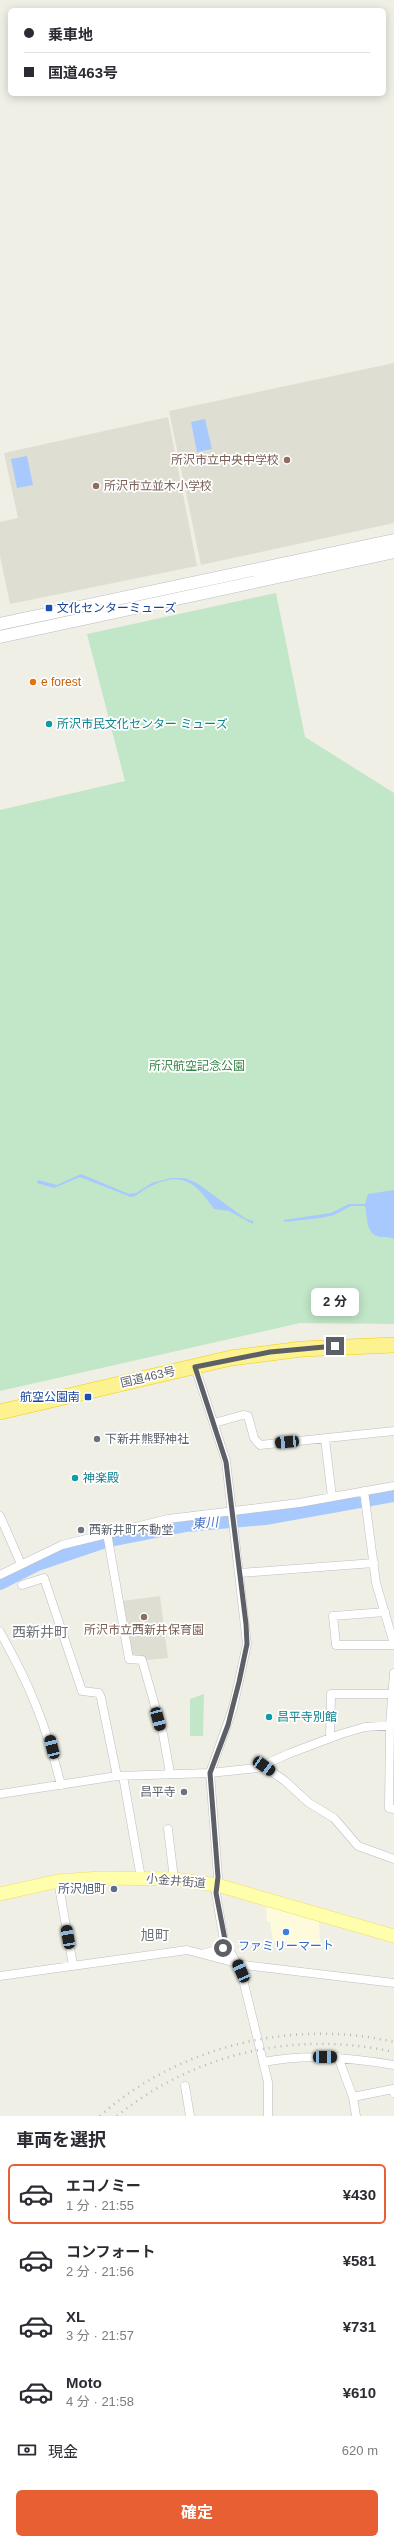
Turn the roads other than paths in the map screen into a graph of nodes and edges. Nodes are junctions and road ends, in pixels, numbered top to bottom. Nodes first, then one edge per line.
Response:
1 (394, 540) edge
2 (394, 552) edge
3 (0, 624) edge
4 (0, 637) edge
5 (394, 1345) edge
6 (195, 1367) junction
7 (0, 1412) edge
8 (214, 1423) junction
9 (394, 1431) edge
10 (326, 1439) junction
11 (394, 1486) edge
12 (364, 1492) junction
13 (332, 1497) junction
14 (233, 1514) junction
15 (0, 1516) edge
16 (107, 1535) junction
17 (374, 1563) junction
18 (20, 1564) junction
19 (240, 1573) junction
20 (0, 1575) edge
21 (22, 1585) dead end
22 (385, 1612) junction
23 (0, 1632) edge
24 (394, 1644) edge
25 (394, 1673) edge
26 (393, 1694) junction
27 (392, 1725) edge
28 (330, 1738) junction
29 (264, 1766) junction
30 (170, 1773) junction
31 (210, 1773) junction
32 (120, 1776) junction
33 (61, 1784) junction
34 (0, 1794) edge
35 (394, 1809) edge
36 (168, 1829) dead end
37 (394, 1859) edge
38 (141, 1878) junction
39 (174, 1879) junction
40 (58, 1881) junction
41 (217, 1885) junction
42 (0, 1894) edge
43 (394, 1936) edge
44 (226, 1945) junction
45 (205, 1953) junction
46 (73, 1964) junction
47 (238, 1964) junction
48 (0, 1976) edge
49 (394, 1983) edge
50 (338, 2058) junction
51 (264, 2062) junction
52 (394, 2065) edge
53 (185, 2086) dead end
54 (394, 2093) edge
55 (353, 2097) junction
56 (190, 2116) edge
57 (268, 2116) edge
58 (356, 2116) edge

1 - 3 street
2 - 4 street
5 - 6 highway, 国道463号
6 - 7 highway, 国道463号
6 - 8 street
8 - 10 street
8 - 14 street
9 - 10 street
10 - 13 street
11 - 12 street
12 - 13 street
12 - 17 street
13 - 14 street
14 - 16 street
14 - 19 street
15 - 18 street
16 - 18 street
16 - 30 street
17 - 19 street
17 - 22 street
18 - 20 street
19 - 31 street
21 - 32 street
22 - 24 street
22 - 24 street
23 - 33 street
25 - 26 street
26 - 27 street
26 - 28 street
27 - 28 street
27 - 35 street
28 - 29 street
29 - 31 street
29 - 37 street
30 - 31 street
30 - 32 street
31 - 41 street
32 - 33 street
32 - 38 street
33 - 34 street
36 - 39 street
38 - 39 main road, 小金井街道
38 - 40 main road, 小金井街道
39 - 41 main road, 小金井街道
40 - 42 main road, 小金井街道
40 - 46 street
41 - 43 main road, 小金井街道
41 - 44 street
44 - 45 street
44 - 47 street
45 - 46 street
45 - 47 street
46 - 48 street
47 - 49 street
47 - 51 street
50 - 51 street
50 - 52 street
50 - 55 street
51 - 57 street
53 - 56 street
54 - 55 street
55 - 58 street

